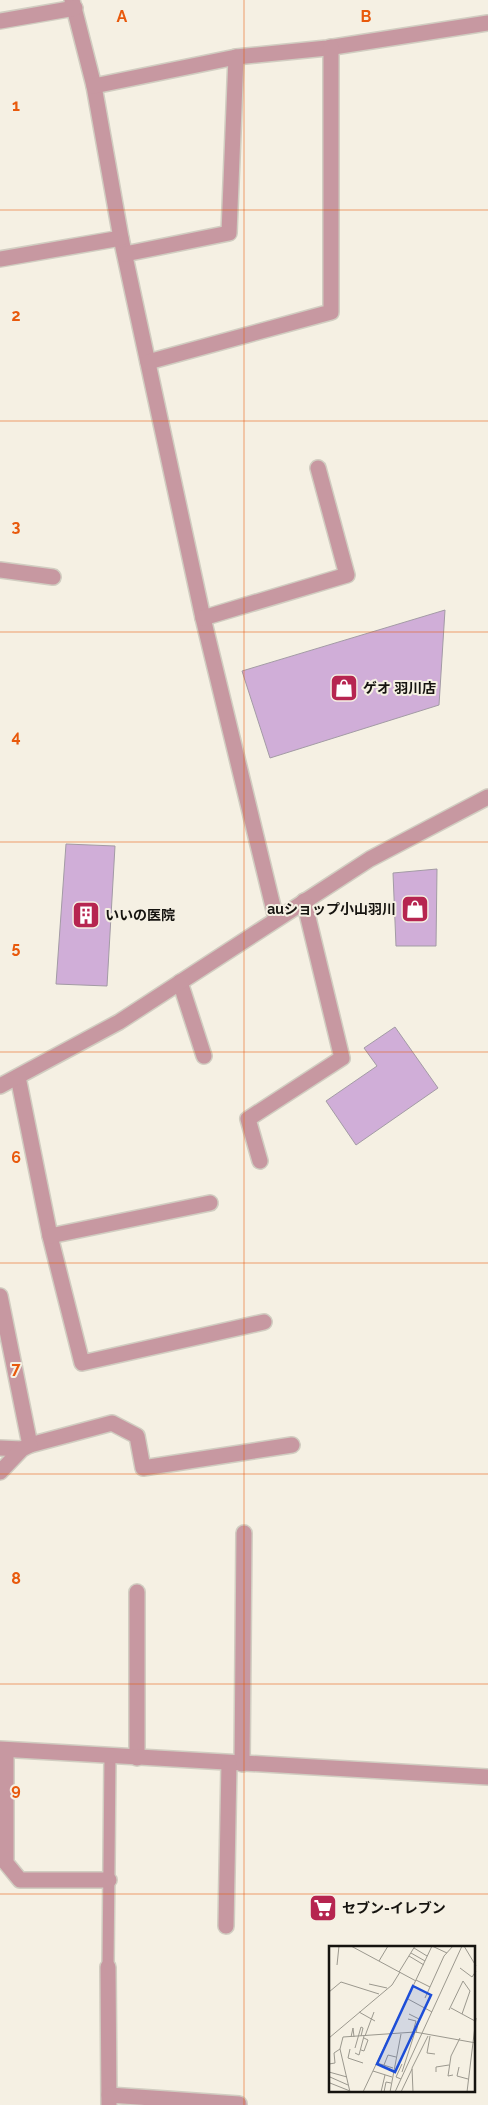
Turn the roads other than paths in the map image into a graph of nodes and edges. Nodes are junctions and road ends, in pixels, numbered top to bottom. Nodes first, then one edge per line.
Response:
1 (74, 4) edge
2 (0, 22) edge
3 (488, 23) edge
4 (331, 47) junction
5 (236, 57) junction
6 (94, 86) junction
7 (121, 238) junction
8 (125, 254) junction
9 (0, 259) edge
10 (148, 362) junction
11 (318, 468) dead end
12 (0, 570) edge
13 (53, 577) dead end
14 (203, 618) junction
15 (488, 797) edge
16 (304, 901) junction
17 (276, 919) junction
18 (180, 982) junction
19 (204, 1056) dead end
20 (18, 1077) junction
21 (0, 1086) edge
22 (260, 1161) dead end
23 (210, 1203) dead end
24 (50, 1236) junction
25 (0, 1296) edge
26 (264, 1322) dead end
27 (3, 1325) edge
28 (292, 1445) dead end
29 (26, 1447) junction
30 (0, 1448) edge
31 (0, 1472) edge
32 (244, 1533) dead end
33 (137, 1592) dead end
34 (3, 1750) edge
35 (110, 1757) junction
36 (138, 1758) junction
37 (236, 1763) junction
38 (488, 1777) edge
39 (109, 1880) junction
40 (226, 1926) dead end
41 (108, 1967) joint
42 (109, 2100) edge
43 (239, 2104) dead end

1 - 2 street
1 - 6 street
3 - 4 street
4 - 5 street
4 - 10 street
5 - 6 street
5 - 8 street
6 - 7 street
7 - 8 street
7 - 9 street
8 - 10 street
10 - 14 street
11 - 14 street
12 - 13 street
14 - 17 street
15 - 16 street
16 - 17 street
16 - 22 street
17 - 18 street
18 - 19 street
18 - 20 street
20 - 21 street
20 - 24 street
23 - 24 street
24 - 26 street
25 - 27 street
27 - 29 street
28 - 29 street
29 - 30 street
29 - 31 street
32 - 37 street
33 - 36 street
34 - 35 street
34 - 39 street
35 - 36 street
35 - 39 lane
36 - 37 street
37 - 38 street
37 - 40 street
39 - 41 lane
41 - 42 street
42 - 43 street

